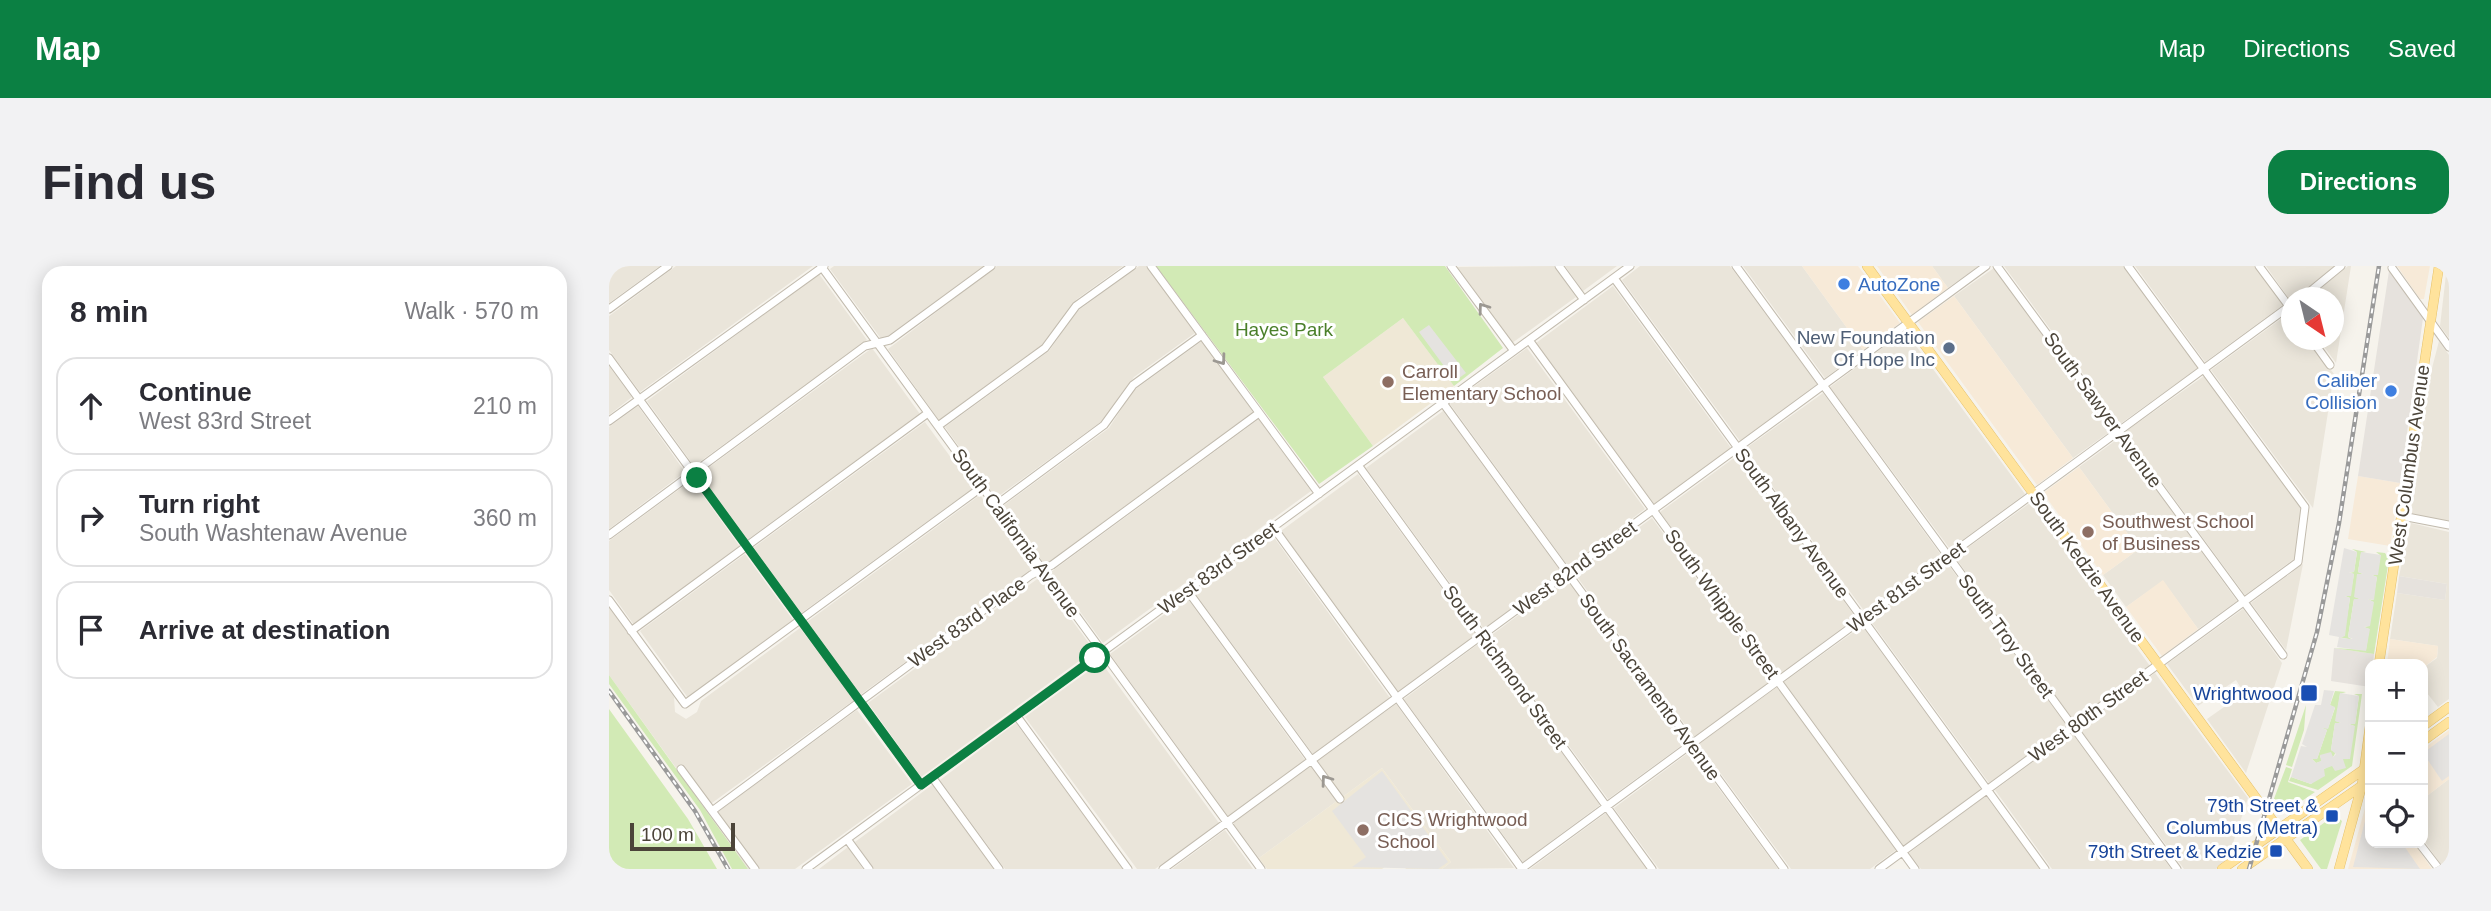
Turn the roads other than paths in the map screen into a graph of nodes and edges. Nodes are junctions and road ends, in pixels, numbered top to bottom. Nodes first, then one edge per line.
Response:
1 (668, 266) edge
2 (822, 266) edge
3 (991, 266) edge
4 (1132, 266) edge
5 (1151, 266) edge
6 (1451, 266) edge
7 (1559, 266) edge
8 (1630, 266) edge
9 (1736, 266) edge
10 (1867, 266) edge
11 (1986, 266) edge
12 (1997, 266) edge
13 (2128, 266) edge
14 (2259, 266) edge
15 (2439, 266) edge
16 (2341, 268) edge
17 (2392, 268) dead end
18 (1614, 278) junction
19 (2316, 287) edge
20 (2281, 294) edge
21 (1584, 300) junction
22 (609, 309) edge
23 (2281, 314) edge
24 (2429, 321) junction
25 (1909, 323) junction
26 (1202, 335) junction
27 (1529, 340) junction
28 (878, 344) junction
29 (2449, 347) edge
30 (2319, 350) edge
31 (1514, 351) junction
32 (609, 358) edge
33 (2330, 365) dead end
34 (2204, 369) junction
35 (1823, 386) junction
36 (639, 399) junction
37 (1443, 403) junction
38 (928, 413) junction
39 (1259, 413) junction
40 (609, 421) edge
41 (938, 426) junction
42 (2118, 432) junction
43 (1738, 448) junction
44 (1358, 465) junction
45 (693, 473) junction
46 (982, 487) junction
47 (1319, 494) junction
48 (2034, 494) junction
49 (996, 505) junction
50 (1653, 510) junction
51 (2402, 516) junction
52 (2449, 525) edge
53 (1273, 527) junction
54 (609, 535) edge
55 (746, 546) junction
56 (1948, 556) junction
57 (1042, 569) junction
58 (1567, 573) junction
59 (1187, 590) junction
60 (609, 600) edge
61 (2244, 601) junction
62 (1862, 619) junction
63 (801, 620) junction
64 (631, 631) junction
65 (1482, 635) junction
66 (1103, 652) junction
67 (2283, 655) dead end
68 (2380, 659) edge
69 (2158, 664) junction
70 (1778, 681) junction
71 (1397, 698) junction
72 (860, 702) junction
73 (2449, 707) edge
74 (1016, 715) junction
75 (2428, 722) edge
76 (2449, 722) edge
77 (2073, 727) junction
78 (2428, 737) edge
79 (1692, 744) junction
80 (1312, 761) junction
81 (2365, 768) edge
82 (681, 769) dead end
83 (932, 777) junction
84 (2365, 784) edge
85 (921, 785) junction
86 (2365, 785) edge
87 (1987, 790) junction
88 (1340, 799) dead end
89 (1607, 806) junction
90 (712, 811) junction
91 (1227, 822) junction
92 (2279, 830) junction
93 (847, 839) junction
94 (2287, 840) junction
95 (2424, 848) edge
96 (1902, 852) junction
97 (755, 869) edge
98 (806, 869) edge
99 (869, 869) edge
100 (999, 869) edge
101 (1128, 869) edge
102 (1163, 869) edge
103 (1261, 869) edge
104 (1521, 869) edge
105 (1652, 869) edge
106 (1784, 869) edge
107 (1878, 869) edge
108 (1915, 869) edge
109 (2045, 869) edge
110 (2178, 869) edge
111 (2223, 869) edge
112 (2242, 869) edge
113 (2308, 869) edge
114 (2339, 869) edge
115 (2439, 869) edge

1 - 22 street
2 - 28 street, South California Avenue
2 - 36 street
3 - 28 street
4 - 41 street
5 - 26 street
31 -> 6 street
7 - 21 street
8 - 18 street, West 83rd Street
9 - 35 street, South Troy Street
10 - 25 main road, South Kedzie Avenue
11 - 25 street, West 82nd Street
12 - 42 street, South Sawyer Avenue
13 - 34 street
14 - 20 street
15 - 24 main road, West Columbus Avenue
16 - 19 street
17 - 24 street
18 - 21 street, West 83rd Street
18 - 43 street, South Albany Avenue
21 - 27 street, West 83rd Street
23 - 34 street, West 81st Street
24 - 29 street
24 - 51 main road, West Columbus Avenue
25 - 35 street, West 82nd Street
25 - 48 main road, South Kedzie Avenue
26 -> 39 street
26 - 49 street
27 - 31 street, West 83rd Street
27 - 50 street, South Whipple Street
28 - 38 street, South California Avenue
28 - 45 street
30 - 33 street
31 - 37 street, West 83rd Street
32 - 36 street
34 - 42 street, West 81st Street
34 - 61 street, West 80th Street
35 - 43 street, West 82nd Street
35 - 56 street, South Troy Street
36 - 40 street
36 - 45 street
37 - 44 street, West 83rd Street
37 - 58 street, South Sacramento Avenue
38 - 41 street, South California Avenue
38 - 55 street
39 - 47 street
39 - 57 street, West 83rd Place
41 - 46 street, South California Avenue
42 - 48 street, West 81st Street
42 - 61 street, South Sawyer Avenue
43 - 50 street, West 82nd Street
43 - 62 street, South Albany Avenue
44 - 47 street, West 83rd Street
44 - 65 street, South Richmond Street
45 - 54 street
45 - 55 street
46 - 49 street, South California Avenue
46 - 63 street
47 - 53 street, West 83rd Street
48 - 56 street, West 81st Street
48 - 69 main road, South Kedzie Avenue
49 - 57 street, South California Avenue
50 - 58 street, West 82nd Street
50 - 70 street, South Whipple Street
51 - 52 street
51 - 68 main road, West Columbus Avenue
53 - 59 street, West 83rd Street
53 - 71 street
55 - 63 street
55 - 64 street
56 - 62 street, West 81st Street
56 - 77 street, South Troy Street
57 - 66 street, South California Avenue
57 - 72 street, West 83rd Place
58 - 65 street, West 82nd Street
58 - 79 street, South Sacramento Avenue
59 - 66 street, West 83rd Street
59 - 80 street
60 - 64 street
61 - 67 street, South Sawyer Avenue
61 - 69 street, West 80th Street
62 - 70 street, West 81st Street
62 - 87 street, South Albany Avenue
63 - 64 street
63 - 72 street
65 - 71 street, West 82nd Street
65 - 89 street, South Richmond Street
66 - 74 street, West 83rd Street
66 - 91 street, South California Avenue
69 - 77 street, West 80th Street
69 - 92 main road, South Kedzie Avenue
70 - 79 street, West 81st Street
70 - 96 street, South Whipple Street
71 - 80 street, West 82nd Street
71 - 104 street
72 - 85 street
72 - 90 street, West 83rd Place
73 - 75 main road
74 - 83 street, West 83rd Street
74 - 101 street
76 - 78 main road
77 - 87 street, West 80th Street
77 - 110 street, South Troy Street
79 - 89 street, West 81st Street
79 - 106 street, South Sacramento Avenue
88 -> 80 street
80 - 91 street, West 82nd Street
81 - 92 main road
82 - 90 street
83 - 85 street, West 83rd Street
83 - 100 street
84 - 94 main road
85 - 93 street, West 83rd Street
86 - 114 main road
87 - 96 street, West 80th Street
87 - 109 street, South Albany Avenue
89 - 104 street, West 81st Street
89 - 105 street, South Richmond Street
90 - 97 street
91 - 102 street, West 82nd Street
91 - 103 street, South California Avenue
92 - 94 main road, South Kedzie Avenue
92 - 111 main road
93 - 98 street, West 83rd Street
93 - 99 street
94 - 112 main road
94 - 113 main road, South Kedzie Avenue
95 - 115 street
96 - 107 street, West 80th Street
96 - 108 street, South Whipple Street

